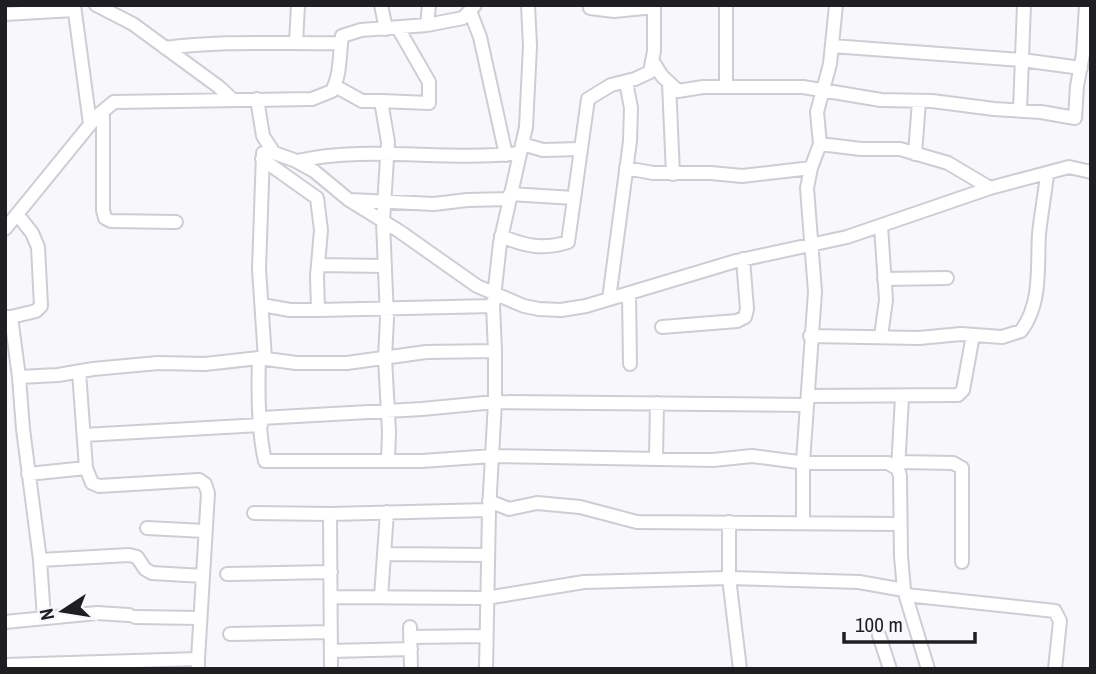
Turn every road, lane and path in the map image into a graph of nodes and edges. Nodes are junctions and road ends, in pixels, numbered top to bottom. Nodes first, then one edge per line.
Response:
1 (96, 5) edge
2 (298, 5) edge
3 (381, 5) edge
4 (429, 5) edge
5 (528, 5) edge
6 (590, 5) edge
7 (726, 5) edge
8 (836, 5) edge
9 (1024, 5) edge
10 (1086, 5) edge
11 (654, 6) edge
12 (74, 7) edge
13 (472, 8) edge
14 (5, 14) edge
15 (427, 25) junction
16 (392, 29) junction
17 (296, 43) junction
18 (341, 43) junction
19 (832, 46) junction
20 (165, 48) junction
21 (652, 60) junction
22 (1022, 60) junction
23 (1081, 68) junction
24 (626, 82) junction
25 (669, 83) junction
26 (335, 86) junction
27 (726, 87) junction
28 (823, 89) junction
29 (257, 99) junction
30 (233, 100) junction
31 (381, 101) junction
32 (919, 101) junction
33 (1020, 110) junction
34 (103, 111) junction
35 (90, 124) junction
36 (263, 136) junction
37 (820, 144) junction
38 (521, 148) junction
39 (580, 149) junction
40 (915, 154) junction
41 (506, 155) junction
42 (388, 156) junction
43 (262, 159) junction
44 (297, 161) junction
45 (811, 168) junction
46 (626, 169) junction
47 (1091, 172) edge
48 (673, 174) junction
49 (1047, 174) junction
50 (990, 188) junction
51 (509, 197) junction
52 (574, 198) junction
53 (349, 200) junction
54 (384, 201) junction
55 (17, 214) junction
56 (176, 222) dead end
57 (383, 222) junction
58 (881, 226) junction
59 (5, 229) edge
60 (501, 236) junction
61 (810, 246) junction
62 (743, 259) junction
63 (318, 265) junction
64 (386, 266) junction
65 (947, 278) dead end
66 (884, 279) junction
67 (629, 294) junction
68 (609, 299) junction
69 (493, 300) junction
70 (262, 305) junction
71 (387, 309) junction
72 (318, 310) junction
73 (8, 317) edge
74 (662, 327) dead end
75 (973, 335) junction
76 (810, 336) junction
77 (881, 336) junction
78 (495, 351) junction
79 (385, 358) junction
80 (262, 359) junction
81 (630, 364) dead end
82 (79, 372) junction
83 (19, 377) junction
84 (902, 397) junction
85 (807, 401) junction
86 (495, 402) junction
87 (657, 403) junction
88 (387, 410) junction
89 (261, 421) junction
90 (84, 435) junction
91 (492, 456) junction
92 (656, 457) junction
93 (388, 460) junction
94 (803, 462) junction
95 (898, 466) junction
96 (86, 468) junction
97 (28, 474) junction
98 (489, 505) junction
99 (387, 512) junction
100 (254, 513) dead end
101 (330, 514) junction
102 (729, 522) junction
103 (803, 523) junction
104 (900, 524) junction
105 (147, 528) dead end
106 (205, 531) junction
107 (384, 554) junction
108 (488, 555) junction
109 (40, 560) junction
110 (962, 562) dead end
111 (331, 572) junction
112 (226, 574) dead end
113 (203, 576) junction
114 (729, 578) junction
115 (905, 593) junction
116 (331, 597) junction
117 (381, 597) junction
118 (486, 598) junction
119 (44, 618) junction
120 (200, 618) junction
121 (5, 622) edge
122 (331, 632) junction
123 (230, 634) dead end
124 (878, 635) dead end
125 (486, 636) junction
126 (410, 637) junction
127 (331, 651) junction
128 (198, 664) edge
129 (5, 665) edge
130 (83, 666) edge
131 (331, 669) edge
132 (411, 669) edge
133 (486, 669) edge
134 (740, 669) edge
135 (890, 669) edge
136 (928, 669) edge
137 (1055, 669) edge

1 - 20 street
2 - 17 street
3 - 16 street
4 - 15 street
5 - 38 street
6 - 11 street
7 - 27 street
8 - 19 street
9 - 22 street
10 - 23 street
11 - 21 street
12 - 14 street
12 - 35 street
13 - 15 street
13 - 41 street
15 - 16 street
16 - 18 street
16 - 31 street
17 - 18 street
17 - 20 street
18 - 26 street
19 - 22 street
19 - 28 street
20 - 30 street
21 - 24 street
21 - 25 street
22 - 23 street
22 - 33 street
23 - 33 street
24 - 39 street
24 - 46 street
25 - 27 street
25 - 48 street
26 - 29 street
26 - 31 street
27 - 28 street
28 - 32 street
28 - 37 street
29 - 30 street
29 - 36 street
30 - 34 street
31 - 42 street
32 - 33 street
32 - 40 street
34 - 35 street
34 - 56 street
35 - 55 street
36 - 43 street
36 - 44 street
37 - 40 street
37 - 45 street
38 - 39 street
38 - 41 street
38 - 51 street
39 - 52 street
40 - 50 street
41 - 42 street
42 - 44 street
42 - 54 street
43 - 63 street
43 - 70 street
44 - 53 street
45 - 48 street
45 - 61 street
46 - 48 street
46 - 68 street
47 - 49 street
49 - 50 street
49 - 75 street
50 - 58 street
51 - 52 street
51 - 54 street
51 - 60 street
52 - 60 street
53 - 54 street
53 - 57 street
54 - 57 street
55 - 59 street
55 - 73 street
57 - 64 street
57 - 69 street
58 - 61 street
58 - 66 street
60 - 69 street
61 - 62 street
61 - 76 street
62 - 67 street
62 - 74 street
63 - 64 street
63 - 72 street
64 - 71 street
65 - 66 street
66 - 77 street
67 - 68 street
67 - 81 street
68 - 69 street
69 - 71 street
69 - 78 street
70 - 72 street
70 - 80 street
71 - 72 street
71 - 79 street
73 - 83 street
75 - 77 street
75 - 84 street
76 - 77 street
76 - 85 street
78 - 79 street
78 - 86 street
79 - 80 street
79 - 88 street
80 - 82 street
80 - 89 street
82 - 83 street
82 - 90 street
83 - 97 street
84 - 85 street
84 - 95 street
85 - 87 street
85 - 94 street
86 - 87 street
86 - 88 street
86 - 91 street
87 - 92 street
88 - 89 street
88 - 93 street
89 - 90 street
89 - 93 street
90 - 96 street
91 - 92 street
91 - 93 street
91 - 98 street
92 - 94 street
94 - 95 street
94 - 103 street
95 - 104 street
95 - 110 street
96 - 97 street
96 - 106 street
97 - 109 street
98 - 99 street
98 - 102 street
98 - 108 street
99 - 101 street
99 - 107 street
100 - 101 street
101 - 111 street
102 - 103 street
102 - 114 street
103 - 104 street
104 - 115 street
105 - 106 street
106 - 113 street
107 - 108 street
107 - 117 street
108 - 118 street
109 - 113 street
109 - 119 street
111 - 112 street
111 - 116 street
113 - 120 street
114 - 115 street
114 - 118 street
114 - 134 street
115 - 136 street
115 - 137 street
116 - 117 street
116 - 122 street
117 - 118 street
118 - 125 street
119 - 120 street
119 - 121 street
120 - 128 street
122 - 123 street
122 - 127 street
124 - 135 street
125 - 126 street
125 - 133 street
126 - 127 street
126 - 132 street
127 - 131 street
128 - 130 street
129 - 130 street

